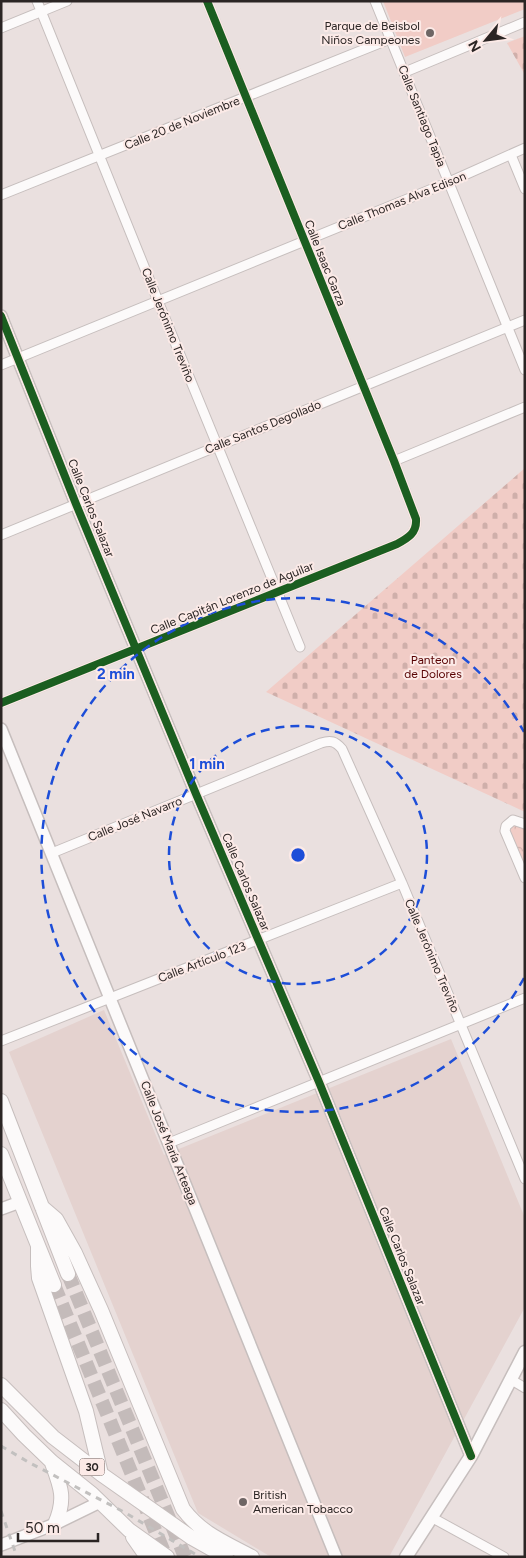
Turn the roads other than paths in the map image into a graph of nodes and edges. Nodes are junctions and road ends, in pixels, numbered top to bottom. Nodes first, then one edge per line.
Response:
1 (37, 1) edge
2 (67, 1) edge
3 (207, 1) edge
4 (375, 1) edge
5 (41, 12) junction
6 (525, 22) edge
7 (1, 28) edge
8 (390, 39) junction
9 (404, 72) junction
10 (246, 97) junction
11 (525, 148) edge
12 (511, 155) junction
13 (100, 156) junction
14 (449, 182) junction
15 (525, 189) edge
16 (1, 195) edge
17 (304, 241) junction
18 (158, 301) junction
19 (1, 316) edge
20 (525, 320) edge
21 (508, 327) junction
22 (19, 358) junction
23 (1, 365) edge
24 (525, 370) edge
25 (363, 386) junction
26 (525, 406) edge
27 (218, 446) junction
28 (394, 461) junction
29 (76, 504) junction
30 (414, 533) joint
31 (1, 535) edge
32 (277, 592) junction
33 (300, 647) dead end
34 (136, 648) junction
35 (1, 703) edge
36 (1, 729) edge
37 (329, 741) joint
38 (196, 794) junction
39 (525, 824) edge
40 (52, 853) junction
41 (525, 878) edge
42 (402, 883) junction
43 (259, 939) junction
44 (110, 998) junction
45 (525, 998) edge
46 (460, 1024) junction
47 (1, 1040) edge
48 (320, 1082) junction
49 (1, 1101) edge
50 (169, 1143) junction
51 (1, 1154) edge
52 (525, 1179) edge
53 (20, 1202) junction
54 (42, 1207) junction
55 (1, 1209) edge
56 (38, 1247) junction
57 (68, 1274) tunnel mouth
58 (54, 1286) tunnel mouth
59 (525, 1352) edge
60 (510, 1379) junction
61 (1, 1385) edge
62 (525, 1388) edge
63 (1, 1410) edge
64 (471, 1456) junction
65 (52, 1462) junction
66 (101, 1474) junction
67 (100, 1502) junction
68 (430, 1517) junction
69 (55, 1524) junction
70 (129, 1530) junction
71 (1, 1545) edge
72 (146, 1557) edge
73 (167, 1557) edge
74 (226, 1557) edge
75 (252, 1557) edge
76 (336, 1557) edge
77 (406, 1557) edge
78 (504, 1557) edge

1 - 5 street, Calle Jerónimo Treviño
2 - 5 street
3 - 10 street, Calle Isaac Garza
4 - 8 street, Calle Santiago Tapia
5 - 7 street
5 - 13 street, Calle Jerónimo Treviño
6 - 9 street
8 - 9 street, Calle Santiago Tapia
8 - 10 street, Calle 20 de Noviembre
9 - 14 street, Calle Santiago Tapia
10 - 13 street, Calle 20 de Noviembre
10 - 17 street, Calle Isaac Garza
11 - 12 street, Calle Thomas Alva Edison
12 - 14 street, Calle Thomas Alva Edison
12 - 15 street
13 - 16 street, Calle 20 de Noviembre
13 - 18 street, Calle Jerónimo Treviño
14 - 17 street, Calle Thomas Alva Edison
14 - 21 street, Calle Santiago Tapia
17 - 18 street, Calle Thomas Alva Edison
17 - 25 street, Calle Isaac Garza
18 - 22 street, Calle Thomas Alva Edison
18 - 27 street, Calle Jerónimo Treviño
19 - 22 street, Calle Carlos Salazar
20 - 21 street, Calle Santos Degollado
21 - 24 street, Calle Santiago Tapia
21 - 25 street, Calle Santos Degollado
22 - 23 street, Calle Thomas Alva Edison
22 - 29 street, Calle Carlos Salazar
25 - 27 street, Calle Santos Degollado
25 - 28 street, Calle Isaac Garza
26 - 28 street
27 - 29 street, Calle Santos Degollado
27 - 32 street, Calle Jerónimo Treviño
28 - 30 street, Calle Isaac Garza
29 - 31 street, Calle Santos Degollado
29 - 34 street, Calle Carlos Salazar
30 - 32 street, Calle Capitán Lorenzo de Aguilar
32 - 33 street, Calle Jerónimo Treviño
32 - 34 street, Calle Capitán Lorenzo de Aguilar
34 - 35 street, Calle Capitán Lorenzo de Aguilar
34 - 38 street, Calle Carlos Salazar
36 - 40 street, Calle José María Arteaga
37 - 38 street, Calle José Navarro
37 - 42 street, Calle Jerónimo Treviño
38 - 40 street, Calle José Navarro
38 - 43 street, Calle Carlos Salazar
39 - 41 street
40 - 44 street, Calle José María Arteaga
42 - 43 street, Calle Artículo 123
42 - 46 street, Calle Jerónimo Treviño
43 - 44 street, Calle Artículo 123
43 - 48 street, Calle Carlos Salazar
44 - 47 street, Calle Artículo 123
44 - 50 street, Calle José María Arteaga
45 - 46 street
46 - 48 street
46 - 52 street, Calle Jerónimo Treviño
48 - 50 street
48 - 64 street, Calle Carlos Salazar
49 - 54 main road
50 - 76 street, Calle José María Arteaga
51 - 53 main road
53 - 55 street
53 - 56 main road
54 - 57 main road
54 - 75 main road
56 - 58 main road
56 - 66 main road
59 - 60 main road
60 - 62 street
60 - 64 main road
61 - 66 main road, 30
63 - 65 main road, 30
64 - 68 main road
65 - 67 main road, 30
65 - 69 main road
66 - 74 main road, 30
67 - 69 street
67 - 70 main road, 30
68 - 77 main road
68 - 78 street
69 - 71 street
70 - 72 main road
70 - 73 main road, 30

